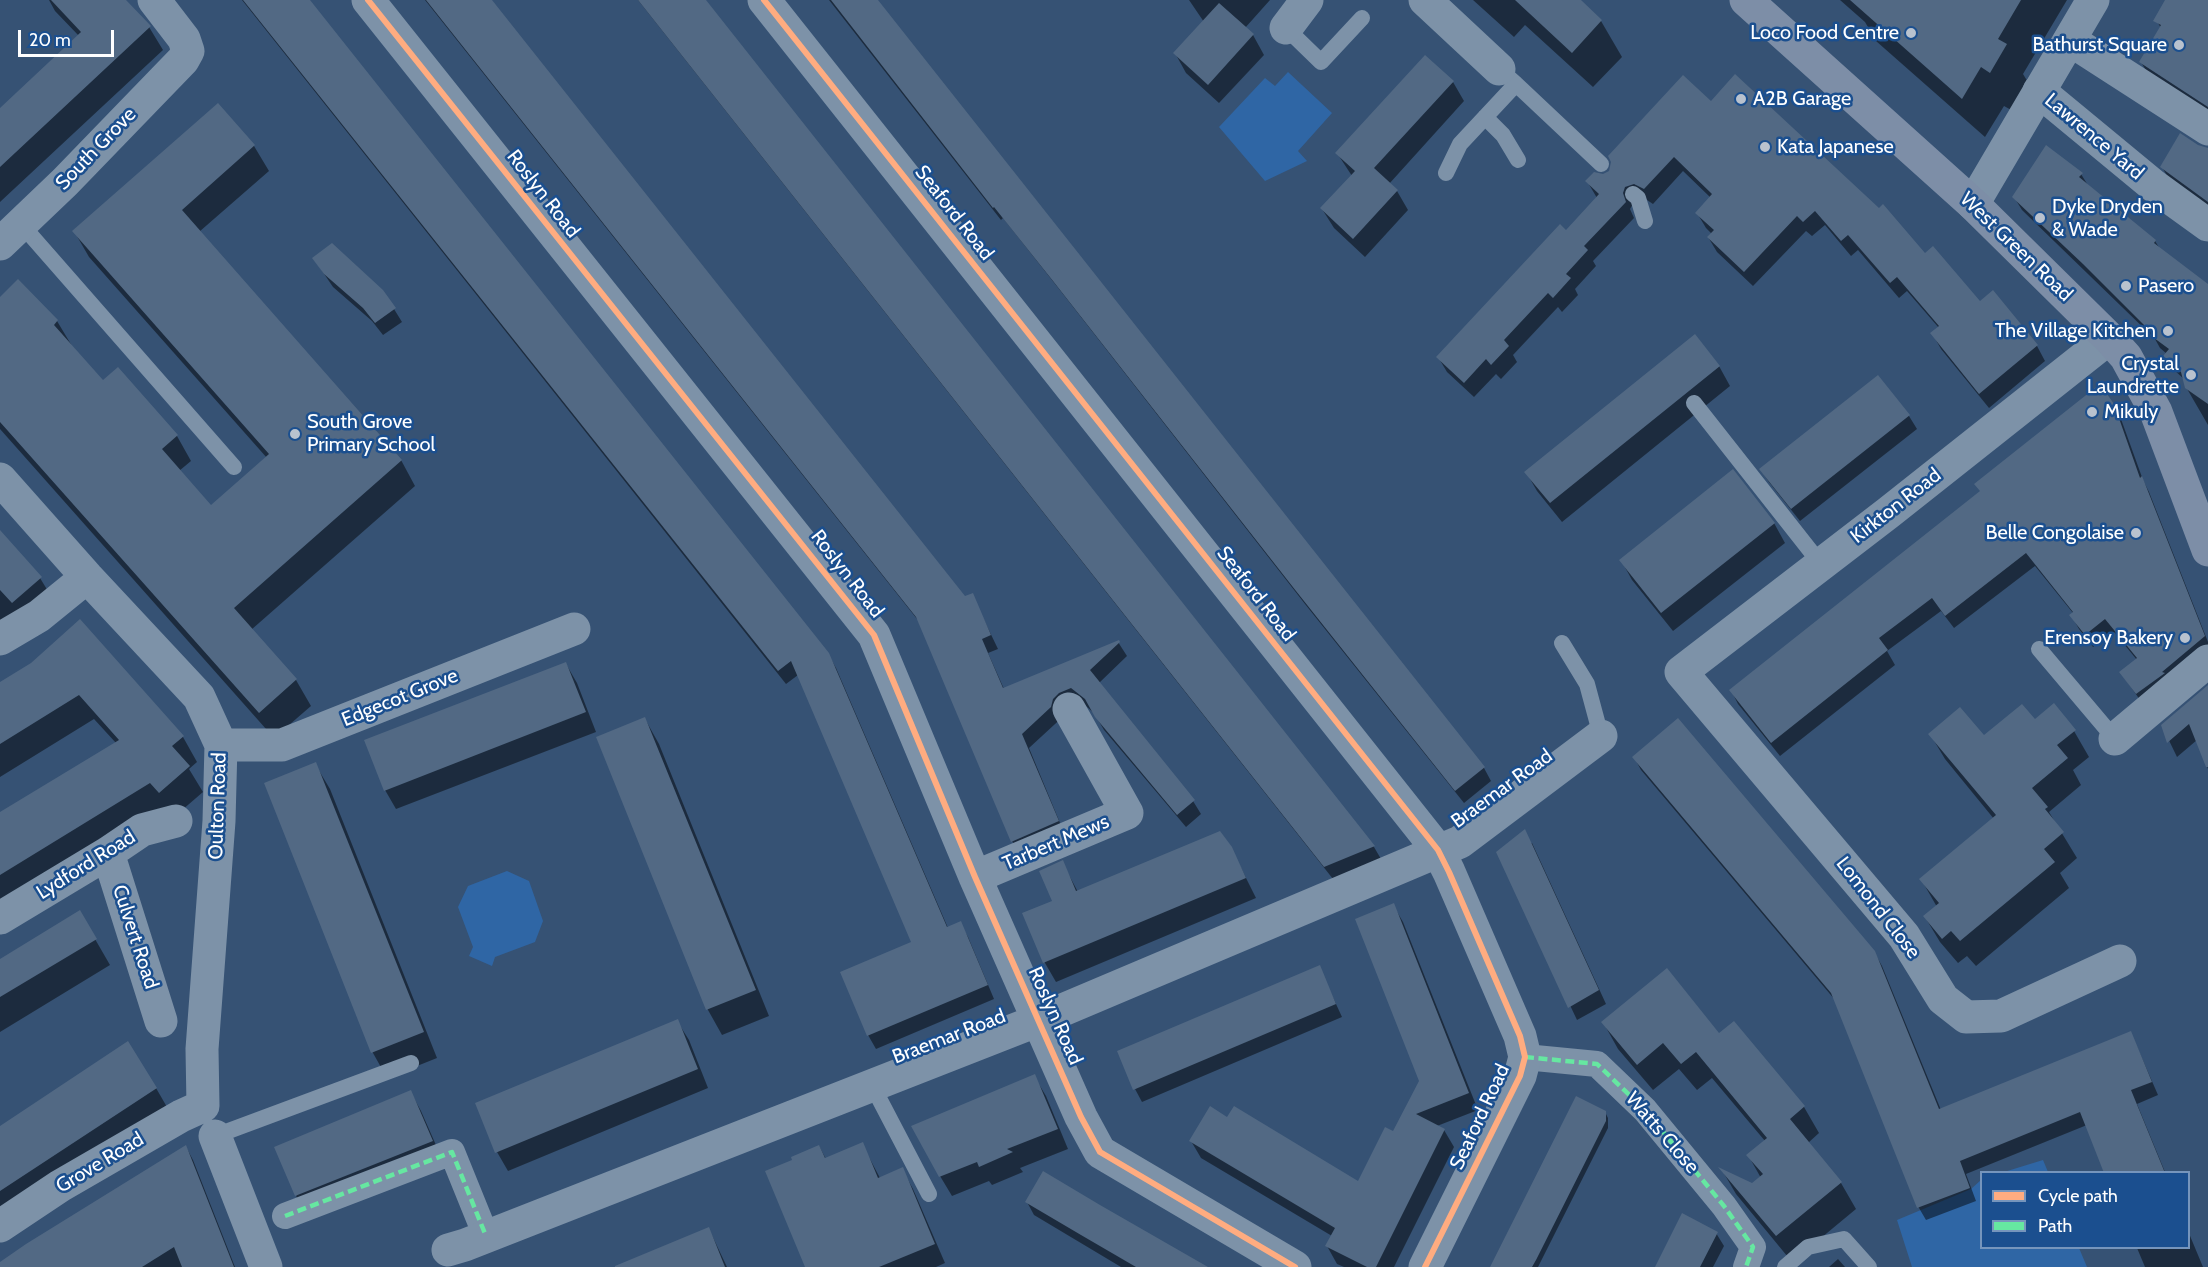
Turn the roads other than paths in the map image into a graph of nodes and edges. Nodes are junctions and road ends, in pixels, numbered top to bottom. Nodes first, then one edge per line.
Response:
1 (154, 0) edge
2 (368, 0) edge
3 (764, 0) edge
4 (1308, 0) edge
5 (1425, 0) edge
6 (2093, 0) edge
7 (1749, 1) edge
8 (1362, 18) dead end
9 (1286, 28) joint
10 (2070, 40) junction
11 (1508, 76) junction
12 (2039, 91) junction
13 (1485, 117) junction
14 (2208, 129) edge
15 (1518, 160) dead end
16 (1601, 164) dead end
17 (1446, 173) dead end
18 (1633, 194) dead end
19 (1973, 204) junction
20 (1645, 220) dead end
21 (2208, 225) edge
22 (11, 234) edge
23 (2109, 338) junction
24 (1694, 403) dead end
25 (234, 467) dead end
26 (0, 479) edge
27 (2208, 550) edge
28 (1820, 563) junction
29 (87, 577) junction
30 (574, 629) dead end
31 (0, 639) edge
32 (1562, 643) dead end
33 (2039, 649) dead end
34 (2208, 661) edge
35 (1681, 672) joint
36 (1069, 709) dead end
37 (1601, 736) joint
38 (2115, 739) joint
39 (221, 745) junction
40 (176, 821) dead end
41 (1438, 850) junction
42 (108, 853) junction
43 (975, 877) junction
44 (0, 918) edge
45 (2120, 961) dead end
46 (1039, 1020) junction
47 (161, 1021) dead end
48 (1525, 1057) junction
49 (411, 1063) dead end
50 (872, 1085) junction
51 (203, 1106) joint
52 (215, 1136) joint
53 (929, 1194) dead end
54 (285, 1216) dead end
55 (0, 1226) edge
56 (468, 1250) edge
57 (266, 1267) edge
58 (1295, 1267) edge
59 (1425, 1267) edge
60 (1746, 1267) edge
61 (1785, 1267) edge
62 (1869, 1267) edge

1 - 22 street, South Grove
2 - 43 street, Roslyn Road
3 - 41 street, Seaford Road
4 - 9 street
5 - 11 street
6 - 10 street
7 - 19 main road, West Green Road
8 - 9 lane
10 - 12 street
10 - 14 street
11 - 13 lane
11 - 16 lane
12 - 19 street
12 - 21 street, Lawrence Yard
13 - 15 lane
13 - 17 lane
18 - 20 lane
19 - 23 main road, West Green Road
22 - 25 lane
23 - 27 main road, West Green Road
23 - 28 street, Kirkton Road
24 - 28 lane
26 - 29 street, Oulton Road
28 - 35 street, Kirkton Road
29 - 31 street
29 - 39 street, Oulton Road
30 - 39 street, Edgecot Grove
32 - 37 lane
33 - 38 lane
34 - 38 street
35 - 45 street, Lomond Close
36 - 43 street, Tarbert Mews
37 - 41 street, Braemar Road
39 - 51 street, Oulton Road
40 - 42 street, Lydford Road
41 - 46 street, Braemar Road
41 - 48 street, Seaford Road
42 - 44 street, Lydford Road
42 - 47 street, Culvert Road
43 - 46 street, Roslyn Road
46 - 50 street, Braemar Road
46 - 58 street, Roslyn Road
48 - 59 street, Seaford Road
48 - 60 street, Watts Close
49 - 52 lane
50 - 53 lane
50 - 56 street, Braemar Road
51 - 55 street, Grove Road
52 - 57 street
54 - 56 street
61 - 62 lane

